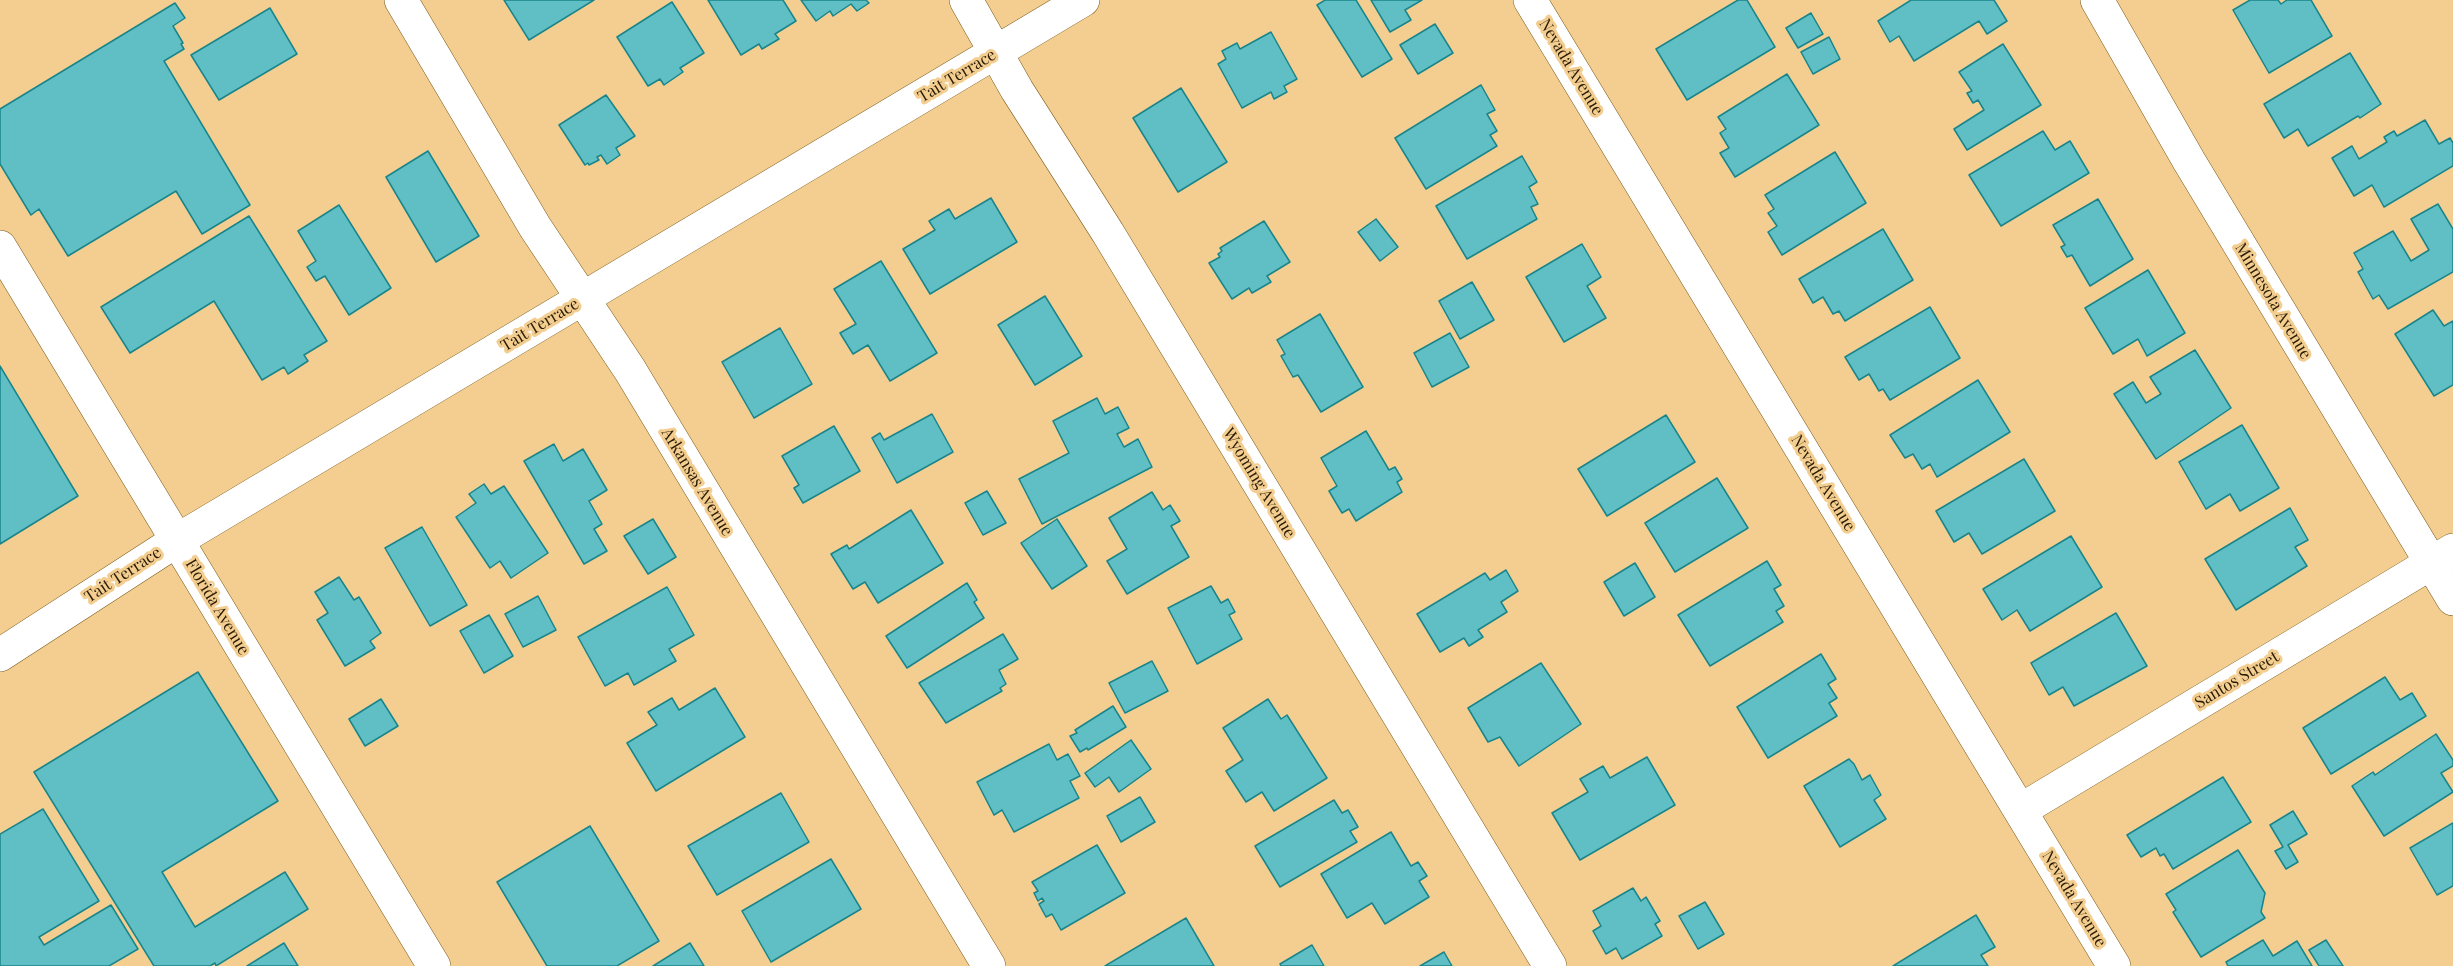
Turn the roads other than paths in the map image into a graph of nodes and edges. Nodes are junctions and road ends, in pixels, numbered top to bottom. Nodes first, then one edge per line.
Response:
1 (401, 0) edge
2 (966, 0) edge
3 (1083, 0) edge
4 (1530, 0) edge
5 (2097, 0) edge
6 (996, 52) junction
7 (0, 247) edge
8 (583, 299) junction
9 (176, 541) junction
10 (2442, 557) edge
11 (2453, 599) edge
12 (0, 655) edge
13 (2020, 810) junction
14 (434, 966) edge
15 (989, 966) edge
16 (1550, 966) edge
17 (2114, 966) edge

1 - 8 street, Arkansas Avenue
2 - 6 street, Wyoming Avenue
3 - 6 street, Tait Terrace
4 - 13 street, Nevada Avenue
5 - 10 street, Minnesota Avenue
6 - 8 street, Tait Terrace
6 - 16 street, Wyoming Avenue
7 - 9 street, Florida Avenue
8 - 9 street, Tait Terrace
8 - 15 street, Arkansas Avenue
9 - 12 street, Tait Terrace
9 - 14 street, Florida Avenue
10 - 11 street, Minnesota Avenue
10 - 13 street, Santos Street
13 - 17 street, Nevada Avenue

